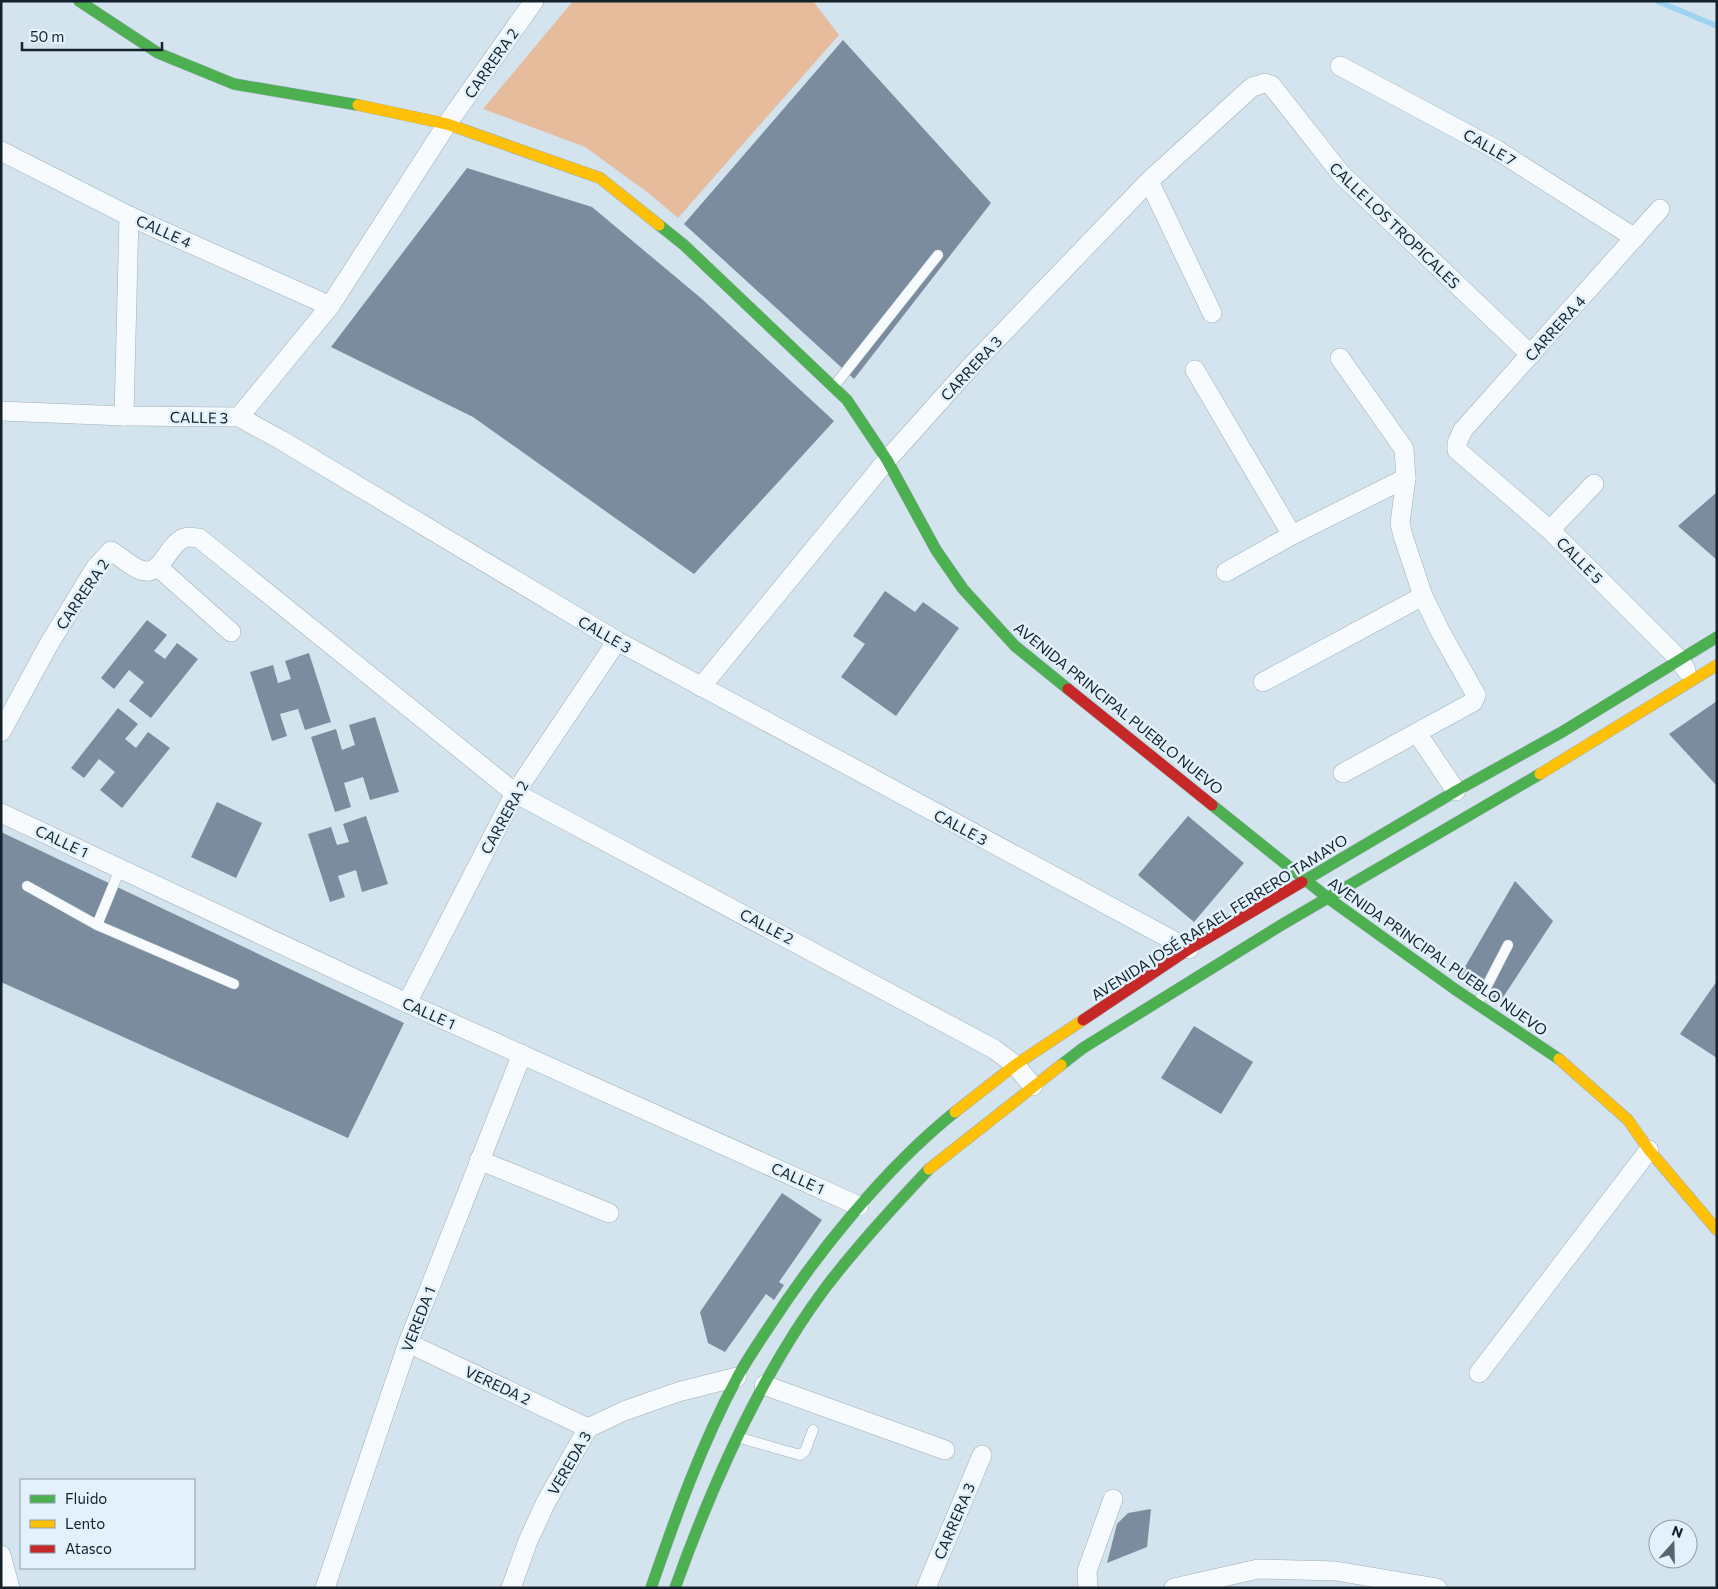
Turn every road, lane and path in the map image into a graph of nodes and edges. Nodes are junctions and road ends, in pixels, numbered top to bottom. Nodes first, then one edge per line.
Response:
1 (79, 1) edge
2 (534, 1) edge
3 (1340, 66) dead end
4 (1271, 86) joint
5 (447, 124) junction
6 (1, 151) edge
7 (1149, 181) junction
8 (1660, 209) dead end
9 (129, 216) junction
10 (1635, 238) junction
11 (938, 255) dead end
12 (330, 306) junction
13 (1212, 313) dead end
14 (1530, 355) junction
15 (1340, 358) dead end
16 (1195, 370) dead end
17 (834, 386) junction
18 (1, 411) edge
19 (124, 416) junction
20 (239, 417) junction
21 (1457, 450) joint
22 (887, 460) junction
23 (1406, 478) junction
24 (1594, 484) dead end
25 (1550, 530) junction
26 (1292, 535) junction
27 (158, 567) junction
28 (1226, 572) dead end
29 (1423, 596) junction
30 (230, 632) dead end
31 (1717, 638) edge
32 (617, 641) junction
33 (1679, 660) junction
34 (1717, 666) edge
35 (1693, 679) junction
36 (1263, 682) dead end
37 (701, 687) junction
38 (1, 732) edge
39 (1417, 733) junction
40 (1344, 773) dead end
41 (1456, 791) junction
42 (515, 792) junction
43 (1, 813) edge
44 (120, 868) junction
45 (1306, 879) junction
46 (27, 886) dead end
47 (1328, 898) junction
48 (97, 926) junction
49 (1508, 945) dead end
50 (1188, 949) junction
51 (234, 984) dead end
52 (407, 1003) junction
53 (1477, 1004) junction
54 (522, 1054) junction
55 (1015, 1066) junction
56 (1033, 1086) junction
57 (1649, 1150) junction
58 (479, 1160) junction
59 (859, 1206) junction
60 (609, 1213) dead end
61 (1717, 1230) edge
62 (408, 1343) junction
63 (1478, 1374) dead end
64 (737, 1377) junction
65 (764, 1385) junction
66 (588, 1428) junction
67 (813, 1430) dead end
68 (736, 1436) junction
69 (944, 1450) dead end
70 (982, 1455) dead end
71 (1113, 1499) dead end
72 (1, 1555) edge
73 (1336, 1579) edge
74 (1179, 1587) edge
75 (10, 1588) edge
76 (325, 1588) edge
77 (511, 1588) edge
78 (651, 1588) edge
79 (675, 1588) edge
80 (926, 1588) edge
81 (1088, 1588) edge
82 (1437, 1588) edge

1 - 5 street, AVENIDA PRINCIPAL PUEBLO NUEVO
2 - 5 street, CARRERA 2
3 - 10 street, CALLE 7
4 - 7 street, CARRERA 3
4 - 14 street, CALLE LOS TROPICALES
5 - 12 street, CARRERA 2
5 - 17 street, AVENIDA PRINCIPAL PUEBLO NUEVO
6 - 9 street, CALLE 4
7 - 13 street
7 - 22 street, CARRERA 3
8 - 10 street, CARRERA 4
9 - 12 street, CALLE 4
9 - 19 street
10 - 14 street, CARRERA 4
11 - 17 lane
12 - 20 street, CARRERA 2
14 - 21 street, CARRERA 4
15 - 23 street
16 - 26 street
17 - 22 street, AVENIDA PRINCIPAL PUEBLO NUEVO
18 - 19 street, CALLE 3
19 - 20 street, CALLE 3
20 - 32 street, CALLE 3
21 - 25 street, CALLE 5
22 - 37 street, CARRERA 3
22 - 45 street, AVENIDA PRINCIPAL PUEBLO NUEVO
23 - 26 street
23 - 29 street
24 - 25 street
25 - 33 street, CALLE 5
26 - 28 street
27 - 30 street
27 - 38 street, CARRERA 2
27 - 42 street, CALLE 2
29 - 36 street
29 - 39 street
31 - 33 street, AVENIDA JOSÉ RAFAEL FERRERO TAMAYO
32 - 37 street, CALLE 3
32 - 42 street, CARRERA 2
33 - 35 street, CALLE 5
33 - 41 street, AVENIDA JOSÉ RAFAEL FERRERO TAMAYO
34 - 35 street
35 - 47 street
37 - 50 street, CALLE 3
39 - 40 street
39 - 41 street
41 - 45 street, AVENIDA JOSÉ RAFAEL FERRERO TAMAYO
42 - 52 street, CARRERA 2
42 - 55 street, CALLE 2
43 - 44 street, CALLE 1
44 - 48 lane
44 - 52 street, CALLE 1
45 - 47 street, AVENIDA PRINCIPAL PUEBLO NUEVO
45 - 50 street, AVENIDA JOSÉ RAFAEL FERRERO TAMAYO
46 - 48 lane
47 - 53 street, AVENIDA PRINCIPAL PUEBLO NUEVO
47 - 56 street
48 - 51 lane
49 - 53 lane
50 - 55 street, AVENIDA JOSÉ RAFAEL FERRERO TAMAYO
52 - 54 street, CALLE 1
53 - 57 street, AVENIDA PRINCIPAL PUEBLO NUEVO
54 - 58 street, VEREDA 1
54 - 59 street, CALLE 1
55 - 56 street, CALLE 2
55 - 59 street, AVENIDA JOSÉ RAFAEL FERRERO TAMAYO
56 - 65 street
57 - 61 street, AVENIDA PRINCIPAL PUEBLO NUEVO
57 - 63 street
58 - 60 street
58 - 62 street, VEREDA 1
59 - 64 street, AVENIDA JOSÉ RAFAEL FERRERO TAMAYO
62 - 66 street, VEREDA 2
62 - 76 street, VEREDA 1
64 - 66 street, VEREDA 3
64 - 78 street, AVENIDA JOSÉ RAFAEL FERRERO TAMAYO
65 - 68 street
65 - 69 street
66 - 77 street, VEREDA 3
67 - 68 lane
68 - 79 street
70 - 80 street, CARRERA 3
71 - 81 street
72 - 75 street
73 - 74 street
73 - 82 street

